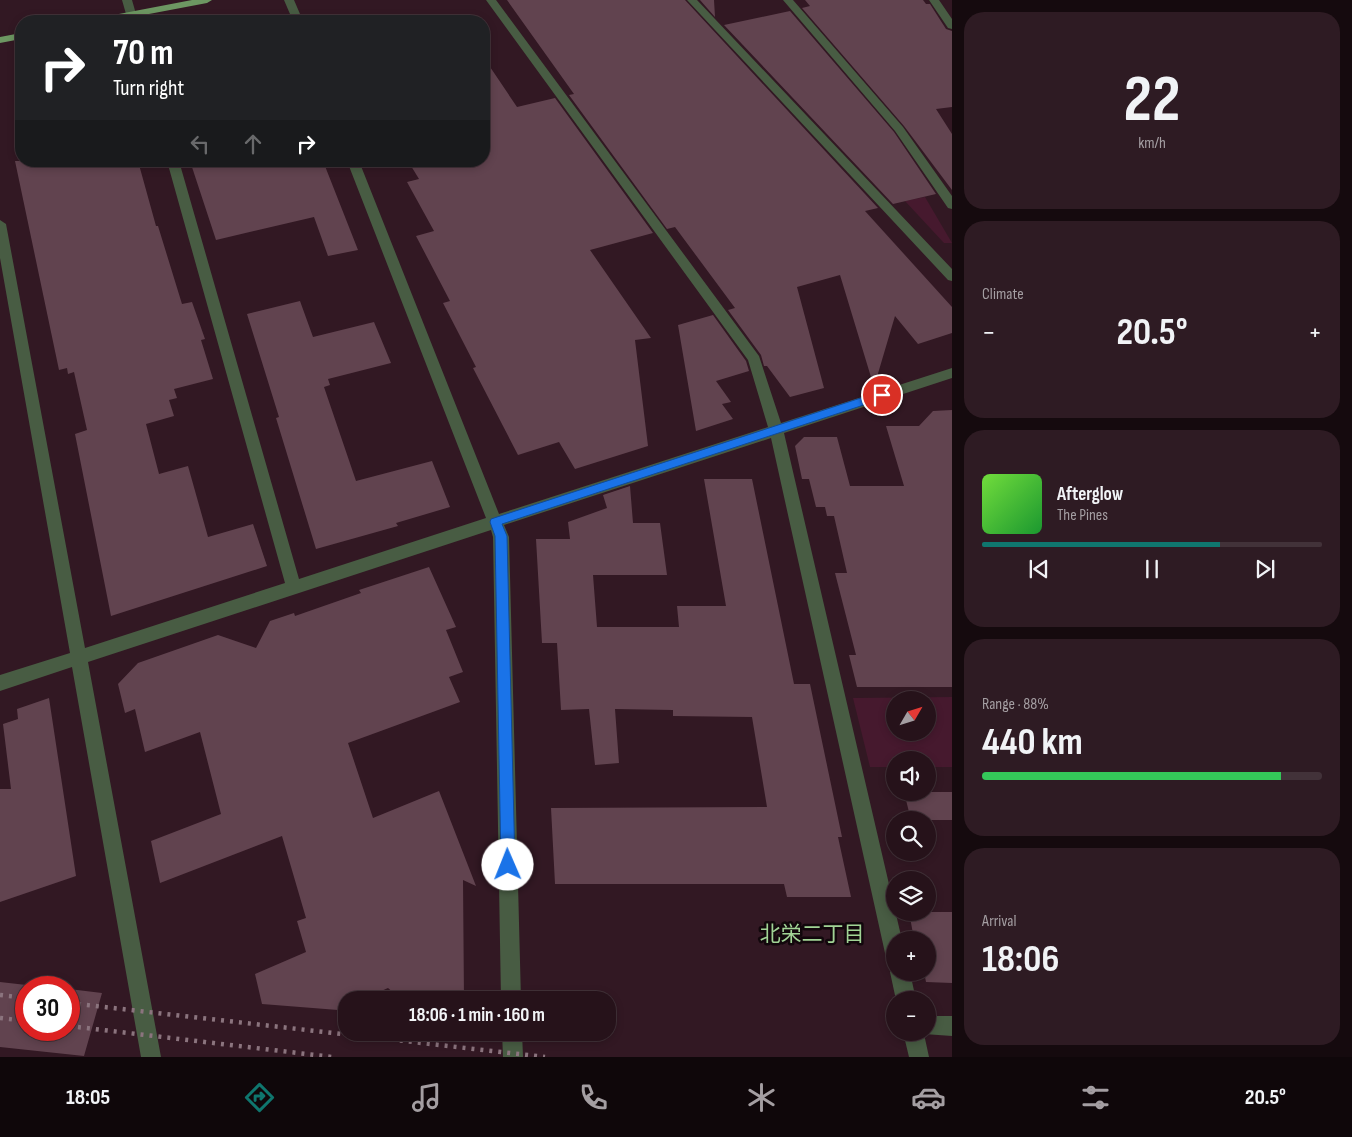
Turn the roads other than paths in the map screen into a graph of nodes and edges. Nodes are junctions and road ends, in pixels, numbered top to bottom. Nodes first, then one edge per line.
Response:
1 (126, 0) edge
2 (207, 0) edge
3 (289, 0) edge
4 (491, 0) edge
5 (692, 0) edge
6 (788, 0) edge
7 (934, 0) edge
8 (131, 15) edge
9 (144, 15) edge
10 (295, 15) edge
11 (952, 26) edge
12 (15, 37) edge
13 (0, 40) edge
14 (175, 167) edge
15 (355, 167) edge
16 (952, 205) edge
17 (0, 224) edge
18 (952, 277) edge
19 (952, 373) edge
20 (776, 429) junction
21 (495, 522) junction
22 (294, 588) junction
23 (78, 658) junction
24 (0, 683) edge
25 (890, 931) edge
26 (511, 991) edge
27 (936, 1026) edge
28 (952, 1026) edge
29 (512, 1041) edge
30 (915, 1041) edge
31 (150, 1057) edge
32 (513, 1057) edge
33 (919, 1057) edge

1 - 8 street
2 - 9 main road
3 - 10 street
4 - 20 street
5 - 18 street
6 - 16 street
7 - 11 street
12 - 13 main road
14 - 22 street
15 - 21 street
17 - 23 street
19 - 20 street
20 - 21 street
20 - 25 street
21 - 22 street
21 - 26 street
22 - 23 street
23 - 24 street
23 - 31 street
27 - 28 street
29 - 32 street
30 - 33 street

